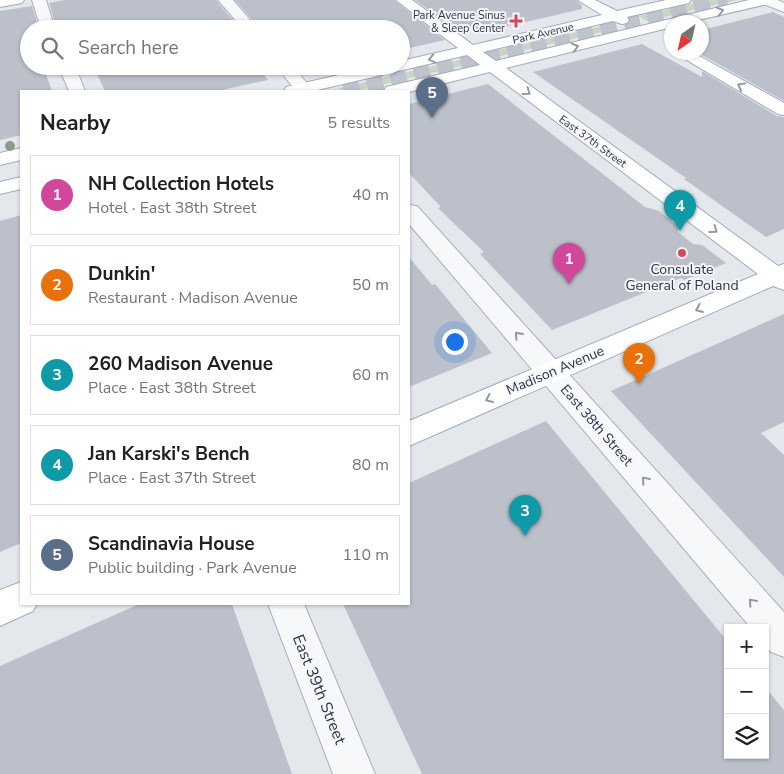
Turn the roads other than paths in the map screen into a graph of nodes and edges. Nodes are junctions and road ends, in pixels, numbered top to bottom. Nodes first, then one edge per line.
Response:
1 (17, 0) edge
2 (38, 0) edge
3 (225, 0) edge
4 (404, 0) edge
5 (585, 0) edge
6 (684, 0) edge
7 (767, 0) edge
8 (0, 3) edge
9 (784, 8) edge
10 (706, 15) edge
11 (615, 16) junction
12 (45, 20) edge
13 (242, 20) edge
14 (664, 25) edge
15 (641, 31) junction
16 (664, 43) edge
17 (470, 50) junction
18 (694, 60) edge
19 (410, 64) edge
20 (493, 67) junction
21 (64, 75) edge
22 (290, 75) edge
23 (363, 75) edge
24 (76, 90) edge
25 (300, 90) edge
26 (396, 90) edge
27 (784, 110) edge
28 (20, 154) edge
29 (0, 158) edge
30 (20, 168) edge
31 (0, 172) edge
32 (20, 183) edge
33 (0, 188) edge
34 (410, 212) edge
35 (781, 277) edge
36 (550, 372) junction
37 (410, 434) edge
38 (20, 599) edge
39 (286, 605) edge
40 (0, 608) edge
41 (784, 639) edge
42 (354, 774) edge

1 - 8 main road
2 - 12 street
3 - 13 street
4 - 17 main road, East 37th Street
5 - 11 main road
6 - 11 main road, Park Avenue
7 - 9 street
10 -> 7 main road, Park Avenue
11 - 15 main road
11 - 17 main road, Park Avenue
14 - 15 main road, Park Avenue
15 - 16 main road
20 -> 15 main road, Park Avenue
17 -> 19 main road, Park Avenue
17 - 20 main road, East 37th Street
27 -> 18 main road
20 - 26 main road, Park Avenue
20 -> 35 main road, East 37th Street
21 - 24 street
22 - 25 street
23 - 25 main road, Park Avenue
28 - 29 main road
30 - 31 main road
32 - 33 main road
36 -> 34 street, East 38th Street
35 -> 36 main road, Madison Avenue
36 -> 37 main road, Madison Avenue
41 -> 36 street, East 38th Street
38 - 40 main road
39 - 42 street, East 39th Street

